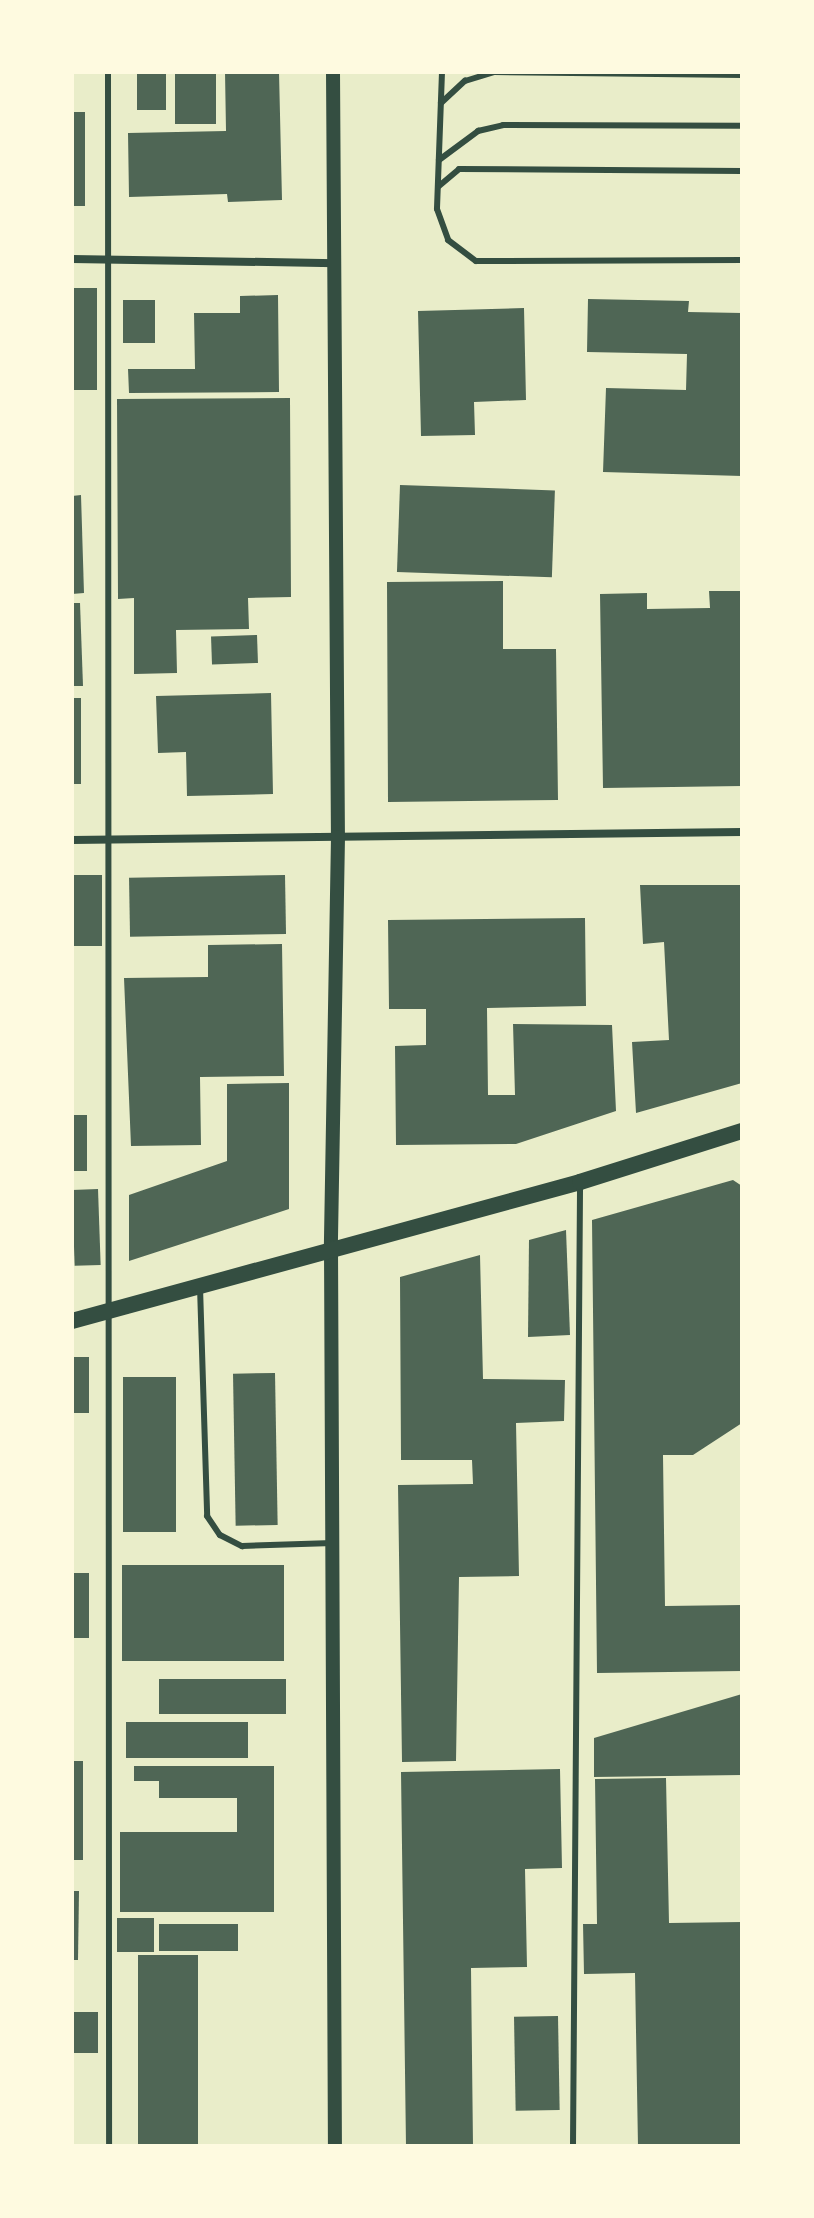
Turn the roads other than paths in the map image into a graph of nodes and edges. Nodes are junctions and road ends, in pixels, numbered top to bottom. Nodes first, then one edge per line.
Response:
1 (108, 72) edge
2 (333, 72) edge
3 (442, 72) edge
4 (742, 75) edge
5 (441, 103) junction
6 (742, 126) edge
7 (439, 160) junction
8 (742, 171) edge
9 (439, 186) junction
10 (72, 259) edge
11 (107, 260) junction
12 (742, 260) edge
13 (336, 263) junction
14 (742, 832) edge
15 (338, 837) junction
16 (72, 840) edge
17 (111, 841) junction
18 (742, 1131) edge
19 (580, 1182) junction
20 (331, 1247) junction
21 (200, 1287) junction
22 (112, 1310) junction
23 (72, 1321) edge
24 (333, 1543) junction
25 (109, 2146) edge
26 (335, 2146) edge
27 (573, 2146) edge

1 - 11 lane
2 - 13 street
3 - 5 lane
4 - 5 lane
5 - 7 lane
6 - 7 lane
7 - 9 lane
8 - 9 lane
9 - 12 lane
10 - 11 street
11 - 13 street
11 - 17 lane
13 - 15 street
14 - 15 street
15 - 17 street
15 - 20 street
16 - 17 street
17 - 22 lane
18 - 19 main road
19 - 20 main road
19 - 27 lane
20 - 21 main road
20 - 24 street
21 - 22 main road
21 - 24 lane
22 - 23 main road
22 - 25 lane
24 - 26 street

